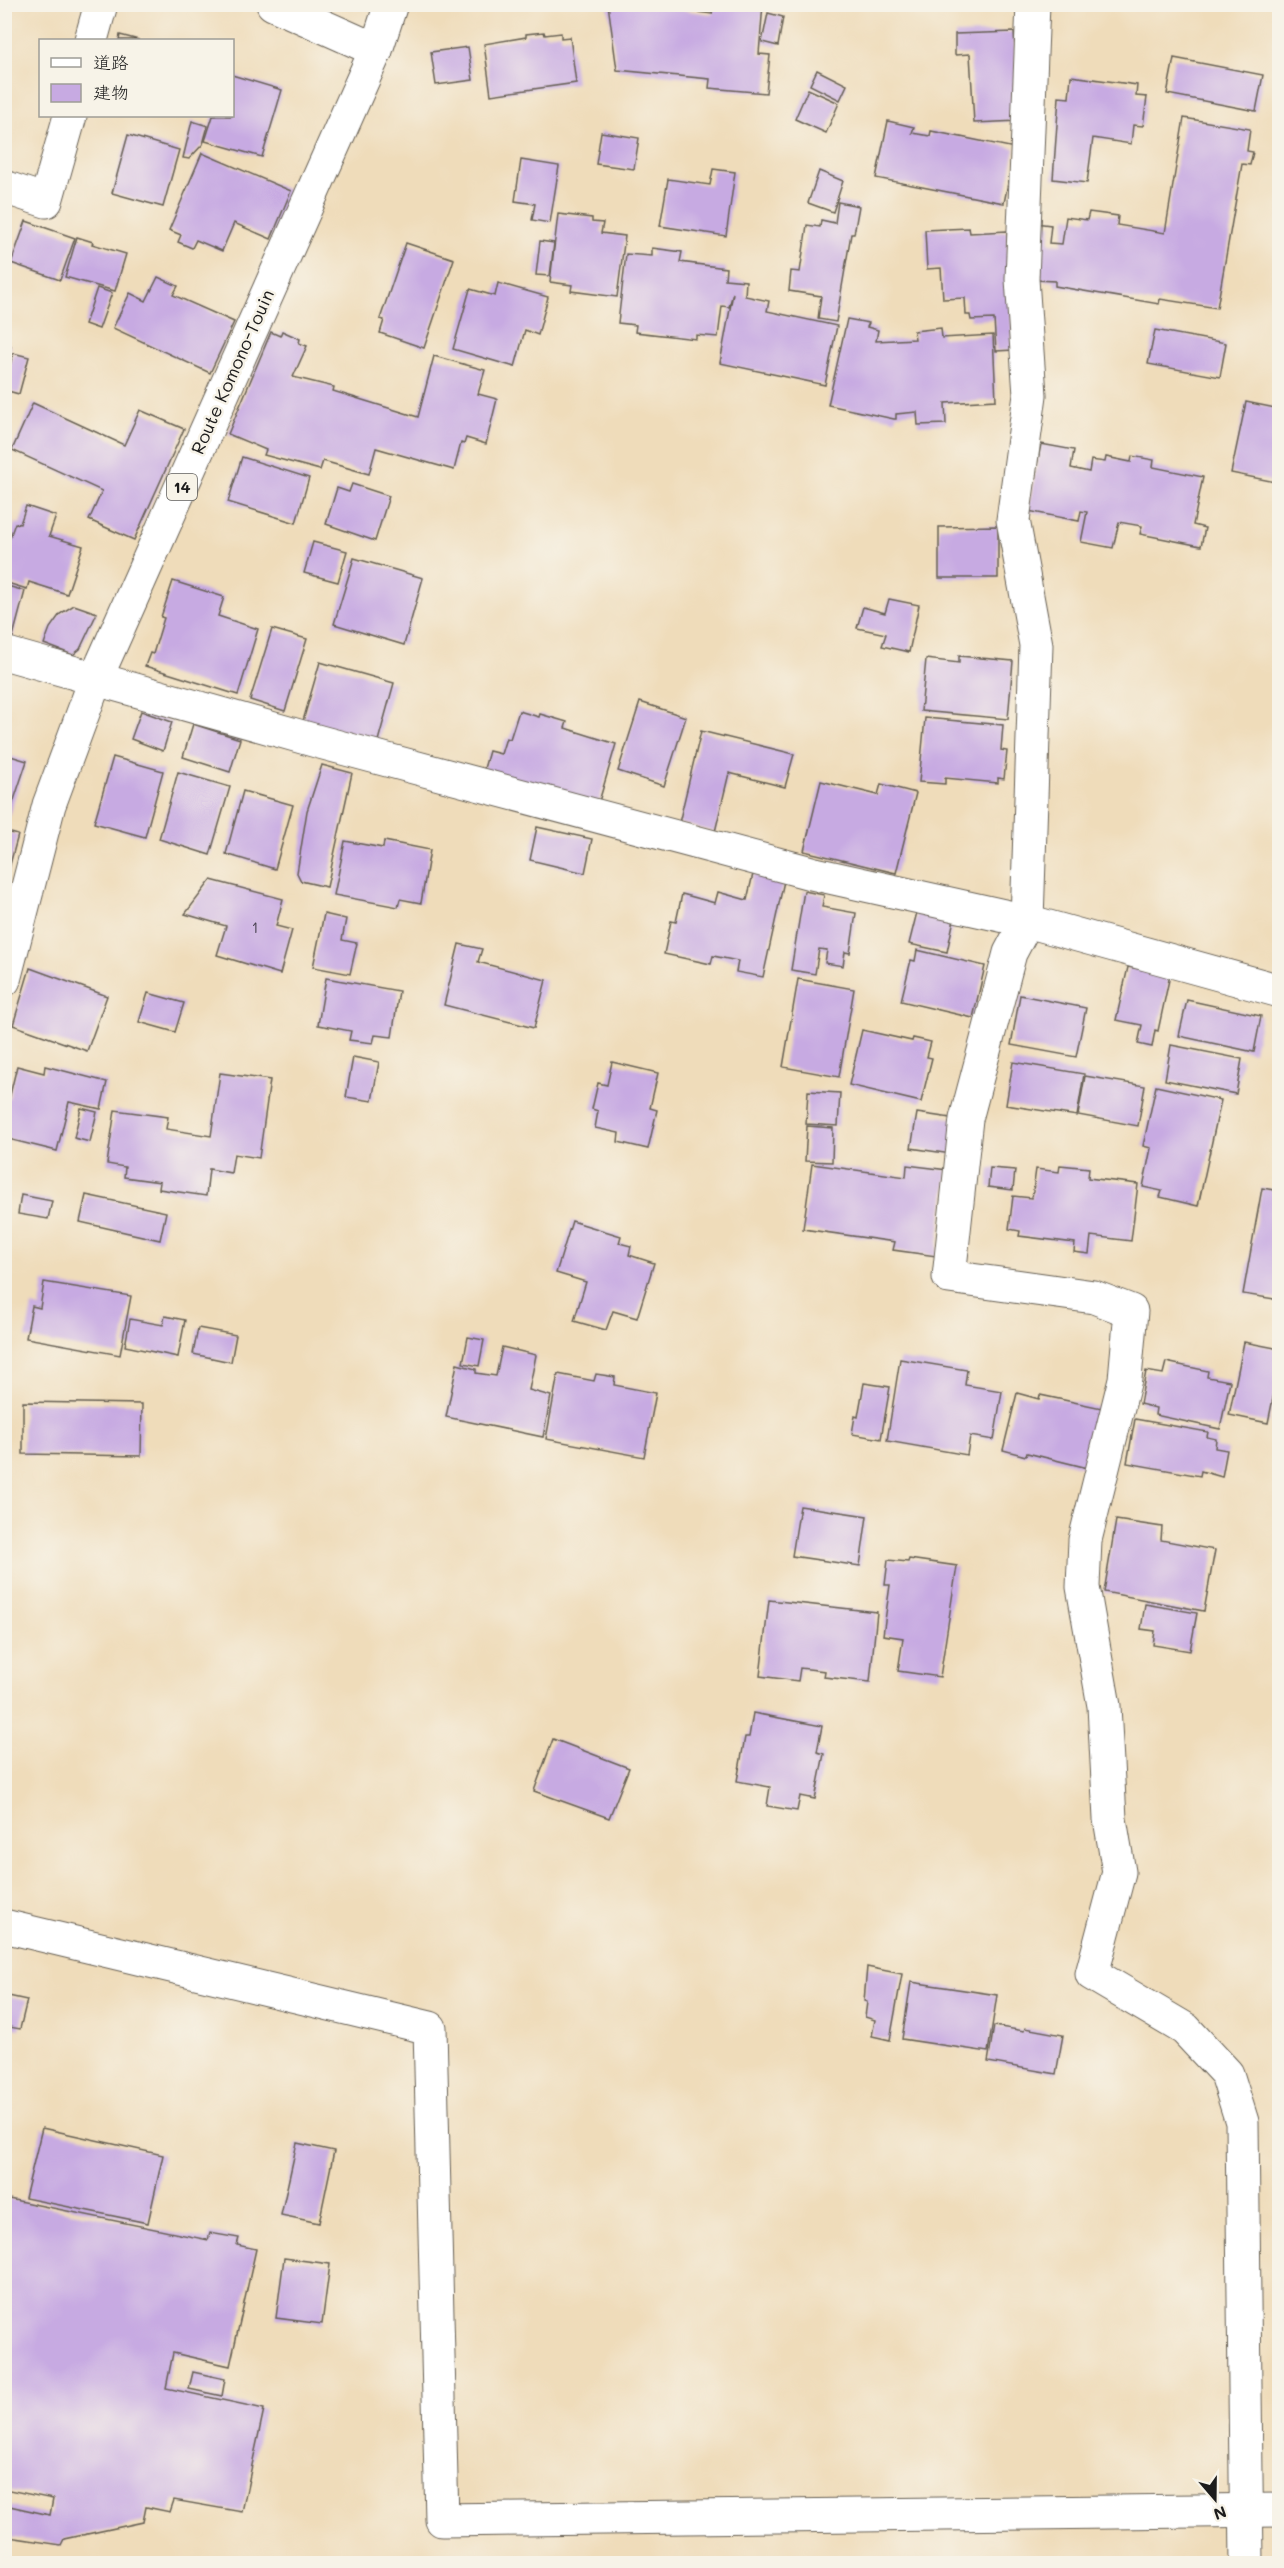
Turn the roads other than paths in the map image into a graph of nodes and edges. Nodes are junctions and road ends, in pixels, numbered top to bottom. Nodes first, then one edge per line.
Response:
1 (101, 4) edge
2 (273, 4) edge
3 (391, 4) edge
4 (1033, 4) edge
5 (91, 39) edge
6 (376, 50) junction
7 (70, 117) edge
8 (4, 186) edge
9 (4, 653) edge
10 (96, 678) junction
11 (1027, 921) junction
12 (4, 980) edge
13 (1280, 991) edge
14 (4, 1926) edge
15 (1280, 2510) edge
16 (1246, 2511) junction
17 (1247, 2564) edge

1 - 5 street
2 - 6 street
3 - 6 street, Route Komono-Touin / 14
4 - 11 street
6 - 10 street, Route Komono-Touin / 14
7 - 8 street
9 - 10 street
10 - 11 street
10 - 12 street, Route Komono-Touin / 14
11 - 13 street
11 - 16 street
14 - 16 street
15 - 16 street
16 - 17 street

